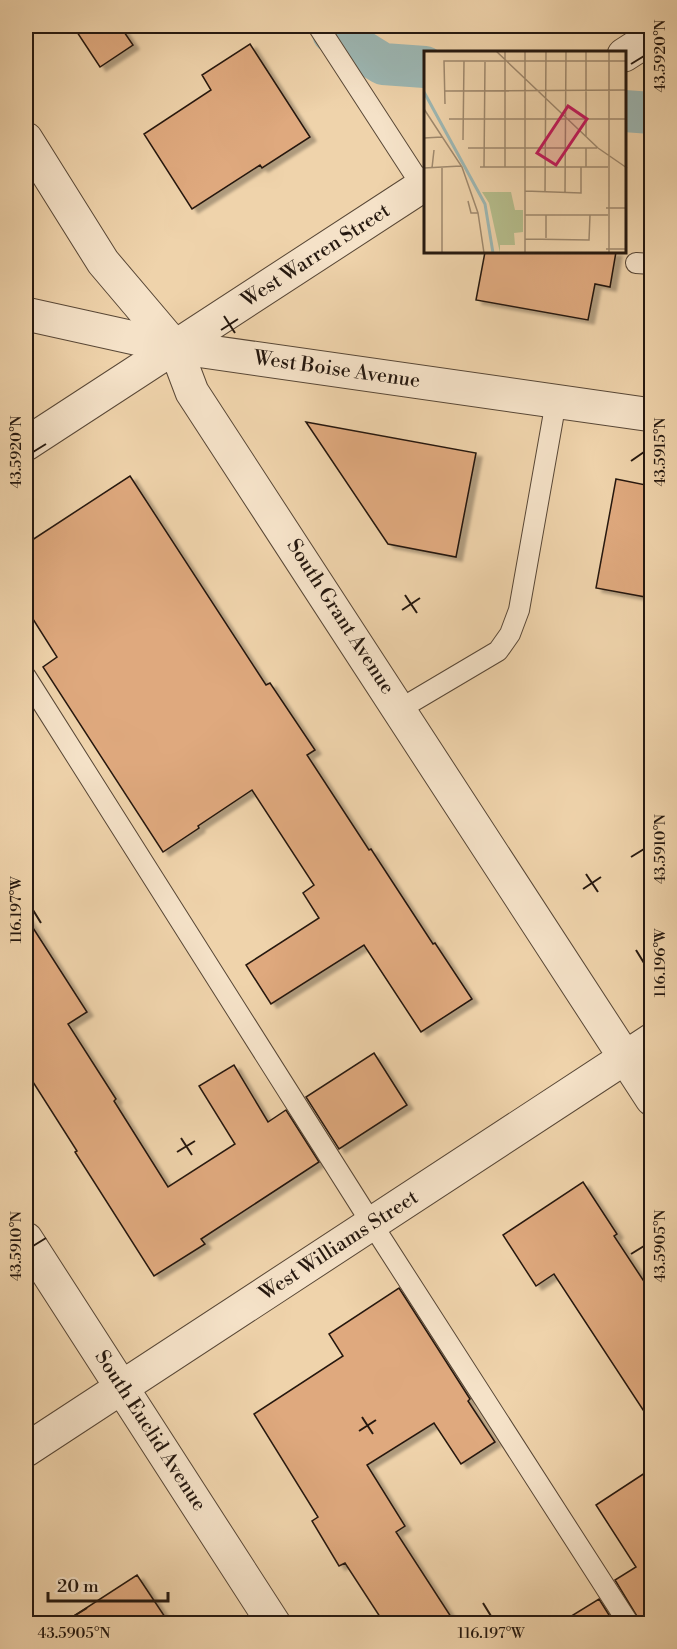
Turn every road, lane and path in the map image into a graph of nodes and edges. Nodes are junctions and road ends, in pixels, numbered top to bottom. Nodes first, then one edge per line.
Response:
1 (318, 26) edge
2 (651, 37) edge
3 (626, 54) edge
4 (26, 139) edge
5 (423, 185) edge
6 (26, 314) edge
7 (175, 347) junction
8 (555, 401) junction
9 (651, 415) edge
10 (26, 444) edge
11 (26, 677) edge
12 (400, 709) junction
13 (638, 1049) edge
14 (651, 1099) edge
15 (372, 1224) junction
16 (26, 1239) edge
17 (121, 1387) junction
18 (26, 1450) edge
19 (274, 1623) edge
20 (629, 1623) edge

1 - 5 lane
2 - 3 street
4 - 7 street, South Grant Avenue
5 - 7 street, West Warren Street
6 - 7 street, West Boise Avenue
7 - 8 street, West Boise Avenue
7 - 10 street, West Warren Street
7 - 12 street, South Grant Avenue
8 - 9 street, West Boise Avenue
8 - 12 lane
11 - 15 lane
12 - 13 street, South Grant Avenue
13 - 14 street, South Grant Avenue
13 - 15 street, West Williams Street
15 - 17 street, West Williams Street
15 - 20 lane
16 - 17 street, South Euclid Avenue
17 - 18 street, West Williams Street
17 - 19 street, South Euclid Avenue

